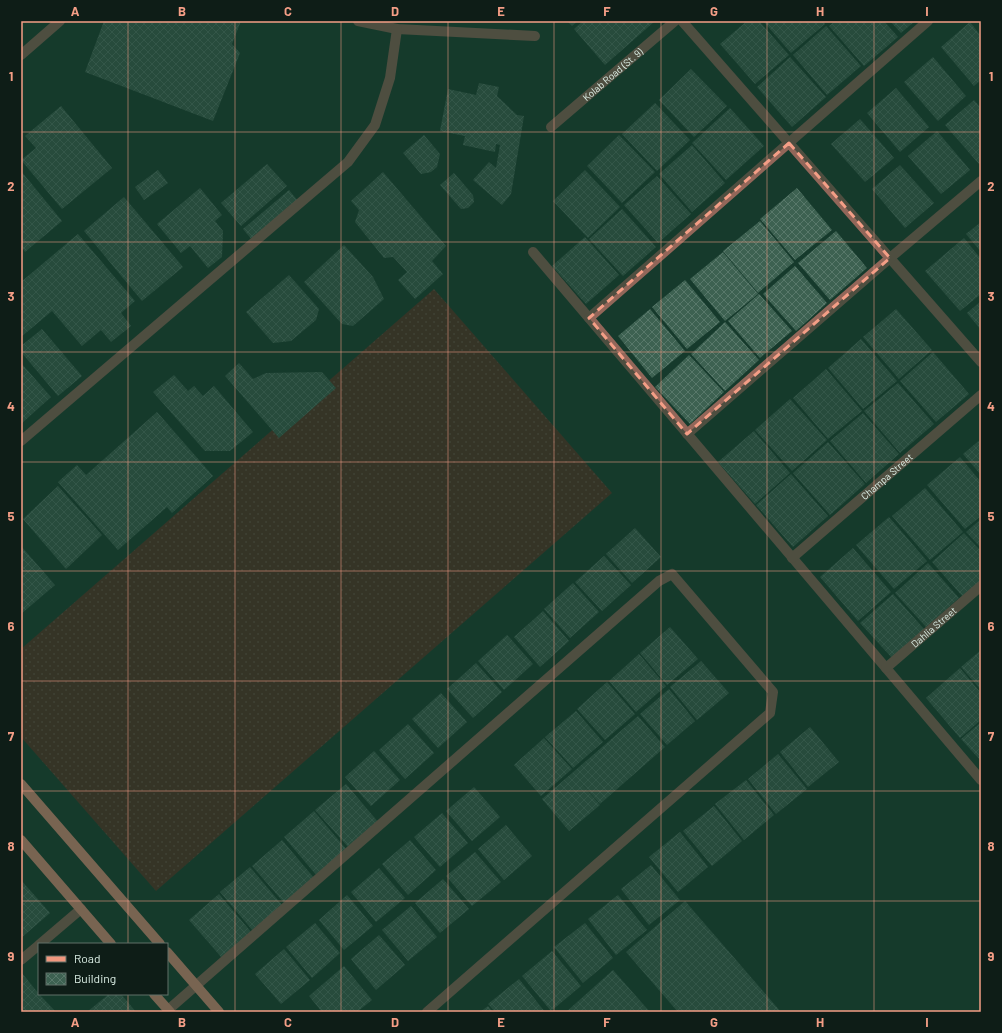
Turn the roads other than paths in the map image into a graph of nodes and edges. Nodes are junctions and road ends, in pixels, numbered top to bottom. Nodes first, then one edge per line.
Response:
1 (60, 21) edge
2 (358, 21) edge
3 (675, 21) edge
4 (682, 21) edge
5 (928, 21) edge
6 (398, 29) junction
7 (535, 36) dead end
8 (21, 55) edge
9 (551, 127) dead end
10 (789, 143) junction
11 (981, 181) edge
12 (533, 252) dead end
13 (890, 258) junction
14 (589, 318) junction
15 (981, 362) edge
16 (981, 395) edge
17 (687, 434) junction
18 (21, 441) edge
19 (792, 558) junction
20 (981, 586) edge
21 (886, 668) junction
22 (981, 780) edge
23 (21, 784) edge
24 (21, 840) edge
25 (81, 909) junction
26 (41, 943) edge
27 (110, 943) edge
28 (159, 943) edge
29 (38, 946) edge
30 (168, 953) edge
31 (21, 960) edge
32 (196, 986) junction
33 (155, 995) edge
34 (169, 1011) edge
35 (215, 1011) edge
36 (427, 1012) edge

1 - 8 street
2 - 6 street
3 - 9 street, Kolab Road (St. 9)
4 - 10 street
5 - 10 street
6 - 7 street
6 - 18 street
10 - 13 street
10 - 14 street
11 - 13 street
12 - 14 street
13 - 15 street
13 - 17 street
14 - 17 street
16 - 19 street, Champa Street
17 - 19 street
19 - 21 street
20 - 21 street, Dahlia Street
21 - 22 street
23 - 28 main road
24 - 25 main road
25 - 26 street
25 - 27 main road
29 - 31 street
30 - 32 main road
32 - 34 street
32 - 35 main road
32 - 36 street
33 - 34 main road

